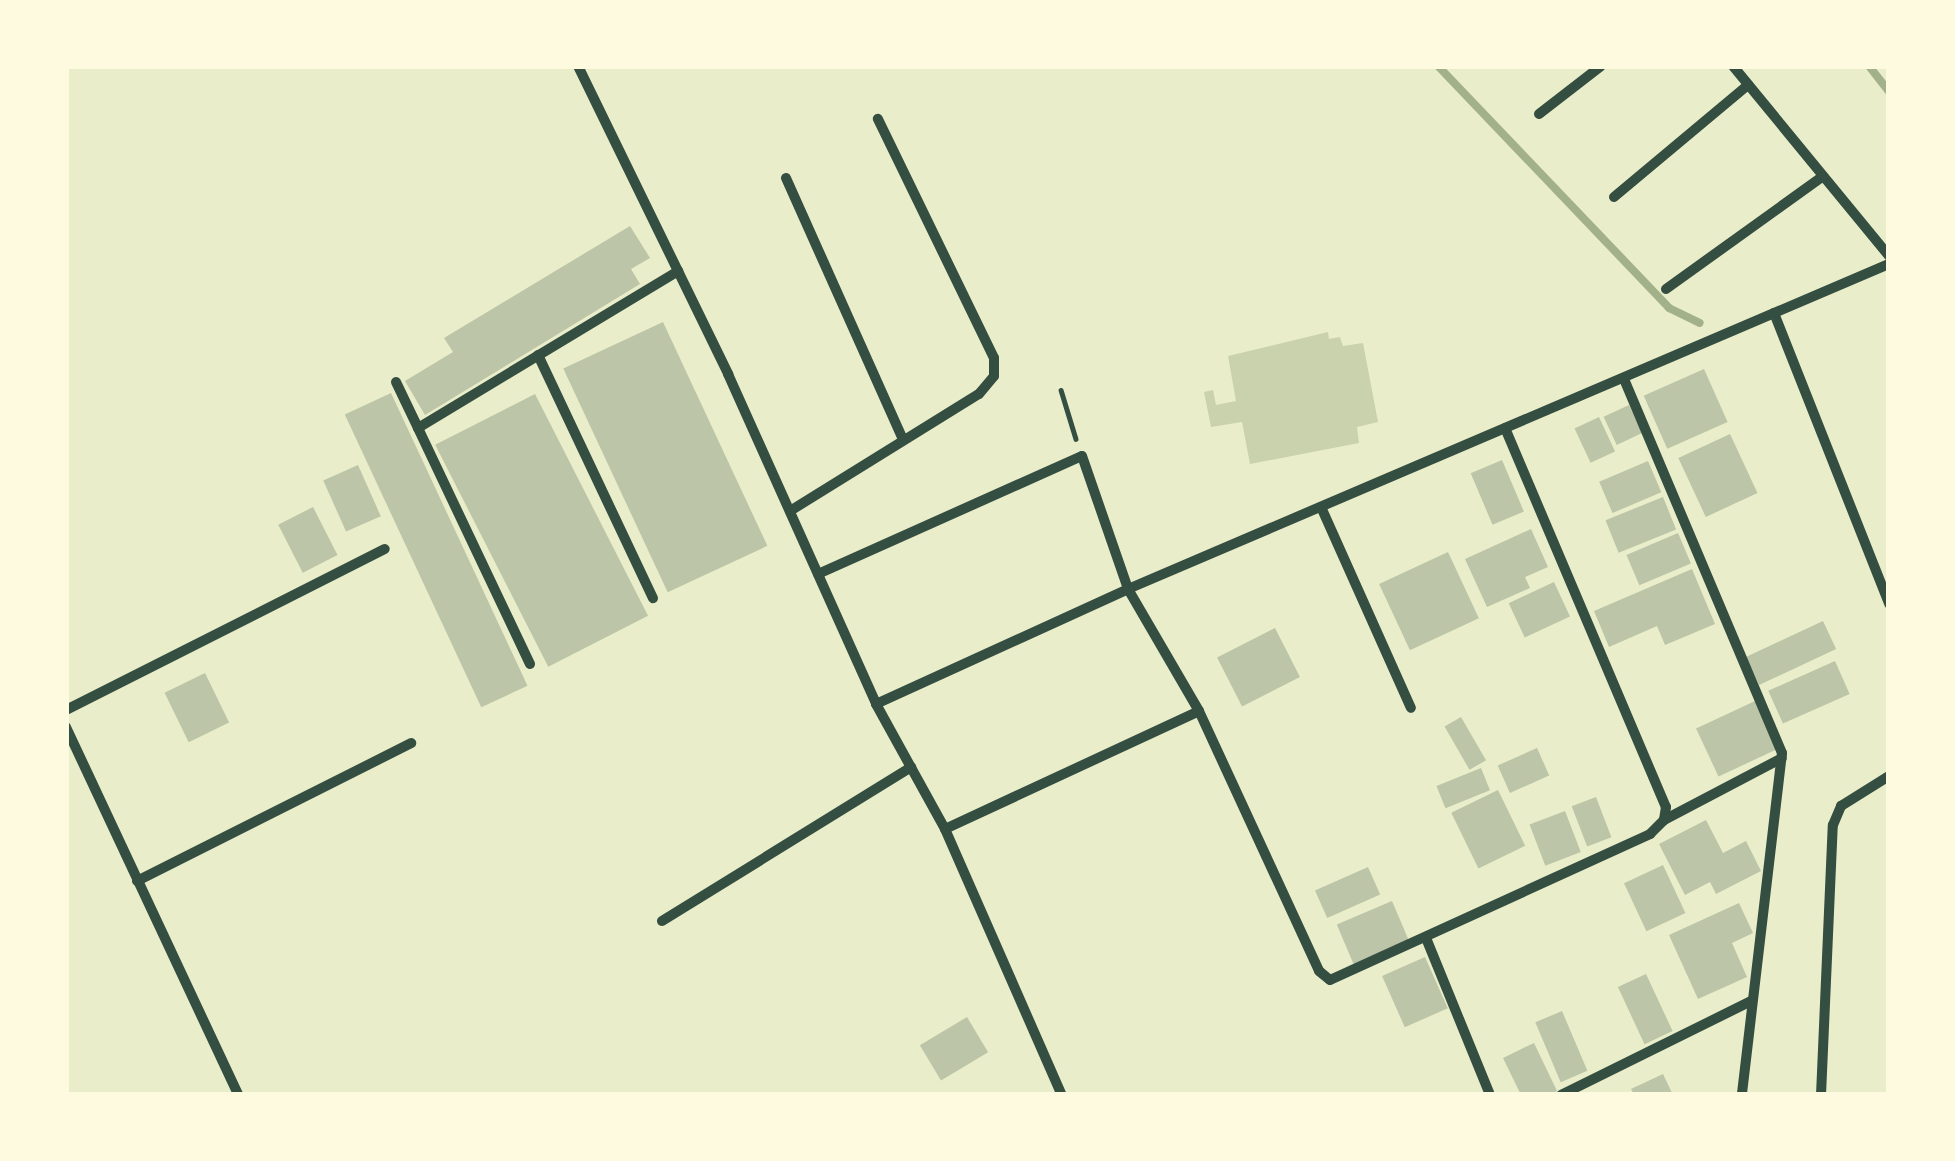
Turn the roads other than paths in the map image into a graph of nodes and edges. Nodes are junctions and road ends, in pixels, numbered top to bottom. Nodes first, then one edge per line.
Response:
1 (578, 66) edge
2 (1601, 66) edge
3 (1733, 66) edge
4 (1748, 85) junction
5 (1539, 114) dead end
6 (878, 119) dead end
7 (1823, 176) junction
8 (786, 178) dead end
9 (1614, 197) dead end
10 (1889, 260) edge
11 (678, 271) junction
12 (1666, 290) dead end
13 (1774, 313) junction
14 (538, 355) junction
15 (1624, 379) junction
16 (396, 382) dead end
17 (418, 428) junction
18 (1505, 428) junction
19 (903, 439) junction
20 (1321, 507) junction
21 (790, 512) junction
22 (385, 549) dead end
23 (818, 574) junction
24 (1129, 589) junction
25 (653, 598) dead end
26 (1889, 604) edge
27 (530, 664) dead end
28 (877, 704) junction
29 (1411, 708) dead end
30 (66, 710) edge
31 (1199, 711) junction
32 (66, 727) edge
33 (411, 743) dead end
34 (1783, 758) junction
35 (911, 767) junction
36 (1889, 776) edge
37 (1664, 820) junction
38 (945, 829) junction
39 (137, 881) junction
40 (662, 921) dead end
41 (1426, 938) junction
42 (1751, 1001) junction
43 (238, 1095) edge
44 (1063, 1095) edge
45 (1490, 1095) edge
46 (1561, 1095) edge
47 (1742, 1095) edge
48 (1821, 1095) edge

1 - 11 street
2 - 5 street
3 - 4 street
4 - 7 street
4 - 9 street
6 - 19 street
7 - 10 street
7 - 12 street
8 - 19 street
10 - 13 street
11 - 14 street
11 - 21 street
13 - 15 street
13 - 26 street
14 - 17 street
14 - 25 street
15 - 18 street
15 - 34 street
16 - 17 street
17 - 27 street
18 - 20 street
18 - 37 street
19 - 21 street
20 - 24 street
20 - 29 street
21 - 23 street
22 - 30 street
23 - 24 street
23 - 28 street
24 - 28 street
24 - 31 street
28 - 35 street
31 - 38 street
31 - 41 street
32 - 39 street
33 - 39 street
34 - 37 street
34 - 42 street
35 - 38 street
35 - 40 street
36 - 48 street
37 - 41 street
38 - 44 street
39 - 43 street
41 - 45 street
42 - 46 street
42 - 47 street

